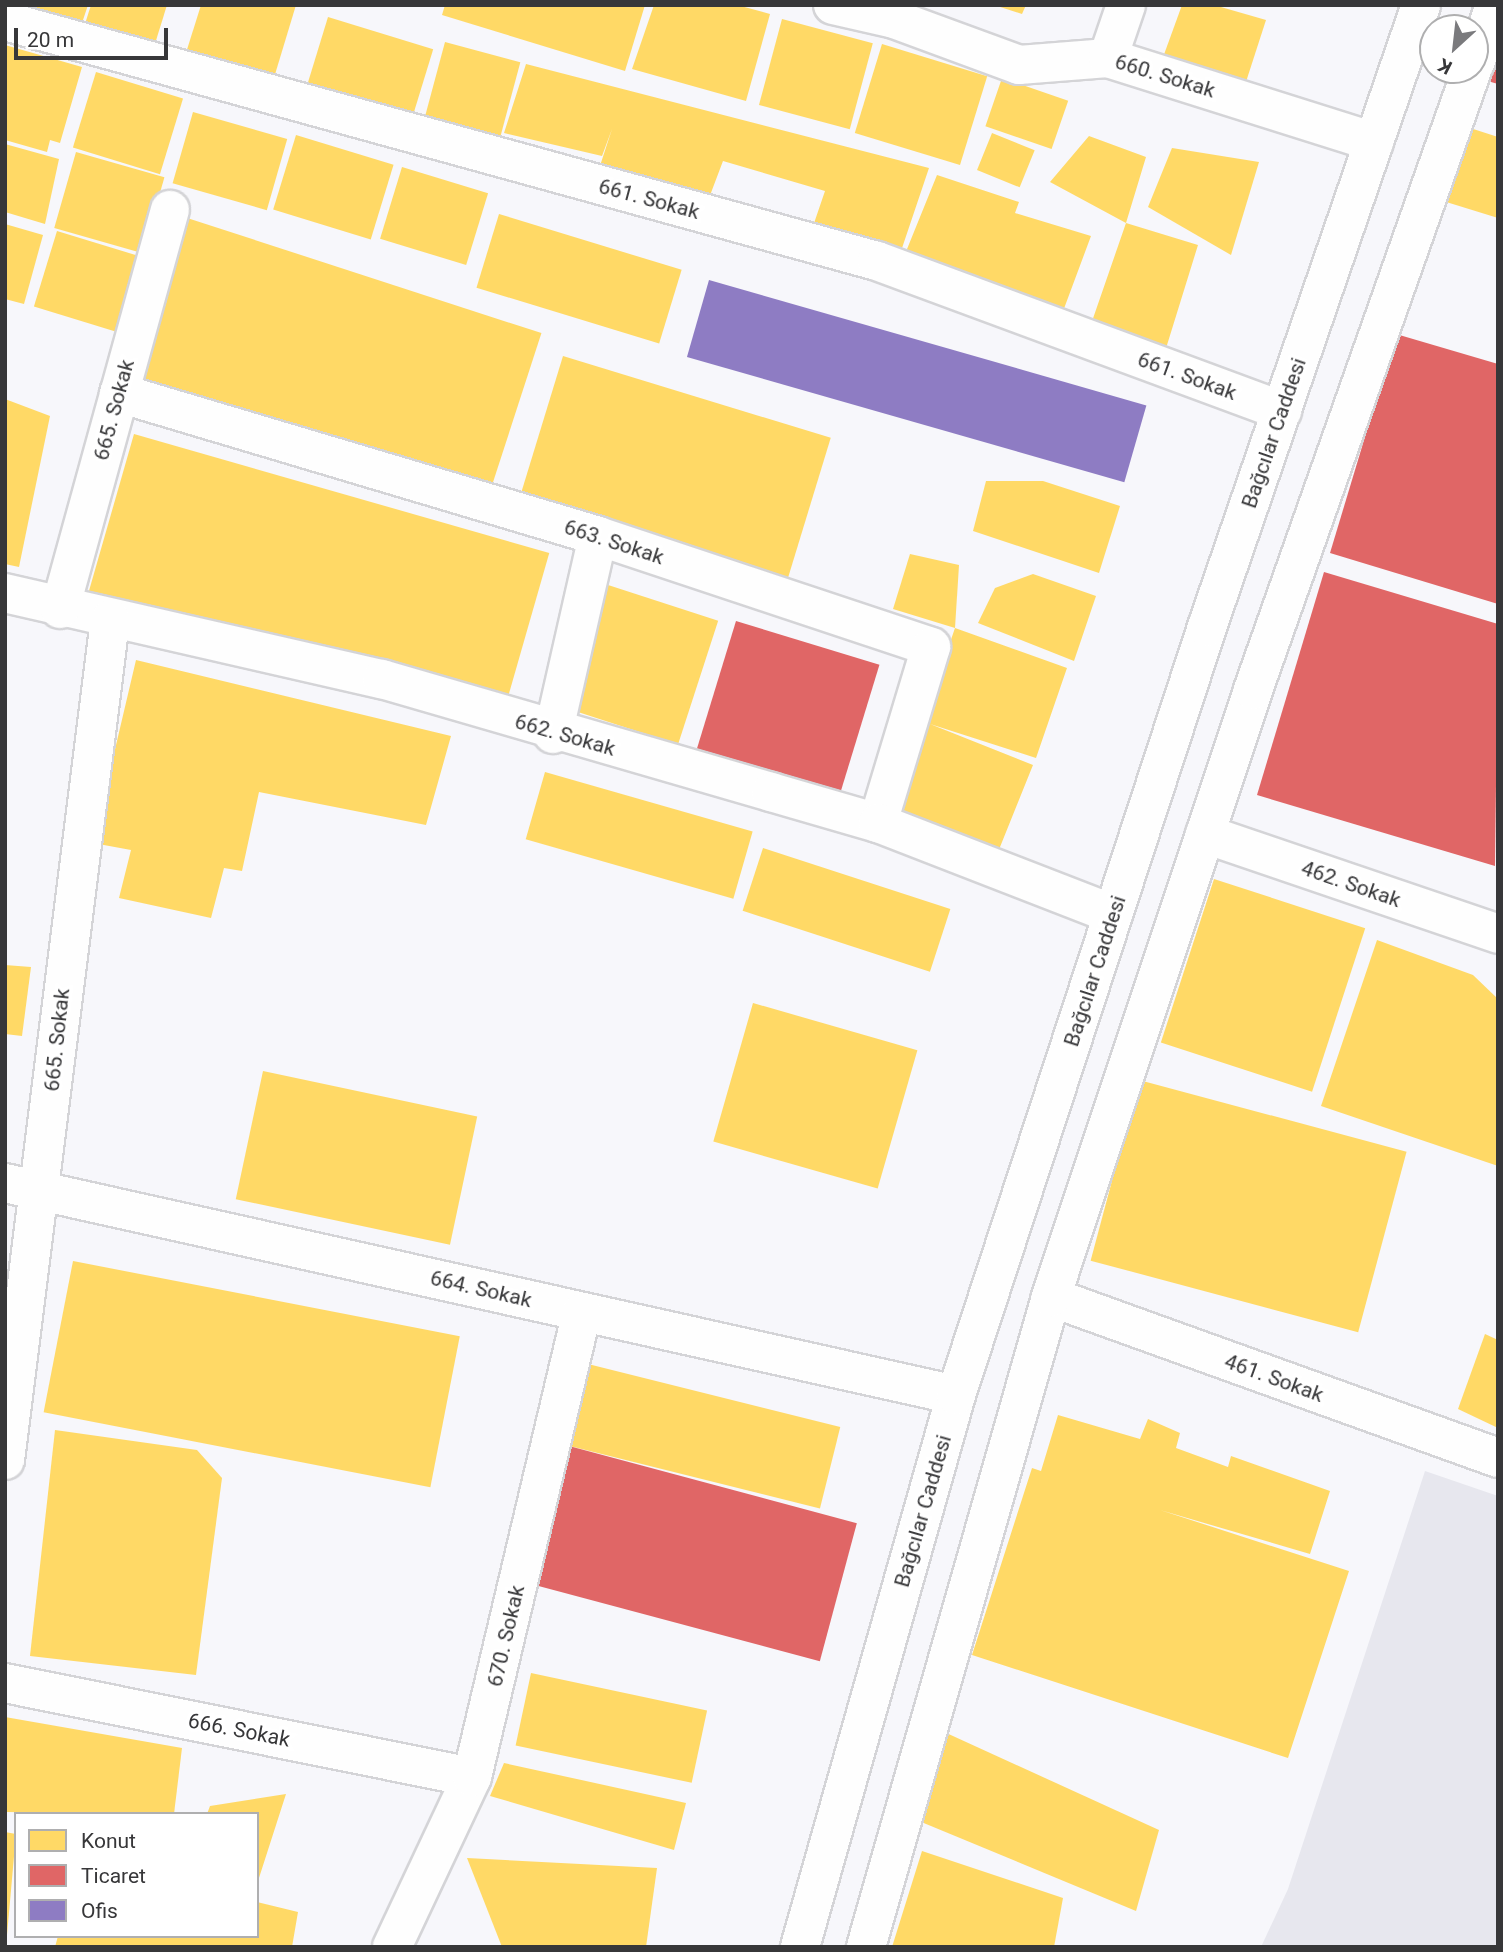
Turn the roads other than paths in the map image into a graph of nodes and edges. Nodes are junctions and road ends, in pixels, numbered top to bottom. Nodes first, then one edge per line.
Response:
1 (833, 5) edge
2 (1126, 5) edge
3 (1421, 5) edge
4 (1495, 5) edge
5 (5, 21) edge
6 (1489, 22) edge
7 (1108, 58) junction
8 (1467, 84) edge
9 (1374, 142) junction
10 (170, 210) dead end
11 (119, 393) junction
12 (1282, 411) junction
13 (598, 536) junction
14 (5, 593) edge
15 (60, 610) junction
16 (110, 620) junction
17 (553, 734) junction
18 (878, 823) junction
19 (1205, 834) junction
20 (1113, 914) junction
21 (1498, 934) edge
22 (23, 1185) edge
23 (1051, 1297) junction
24 (582, 1312) junction
25 (956, 1395) junction
26 (1498, 1458) edge
27 (5, 1460) edge
28 (5, 1683) edge
29 (472, 1777) junction
30 (392, 1947) edge
31 (800, 1947) edge
32 (866, 1947) edge

1 - 7 street, 660. Sokak
2 - 7 street
3 - 9 street, Bağcılar Caddesi
4 - 6 street
5 - 12 street, 661. Sokak
7 - 9 street, 660. Sokak
8 - 19 street
9 - 12 street, Bağcılar Caddesi
10 - 11 street, 665. Sokak
11 - 13 street, 663. Sokak
11 - 15 street, 665. Sokak
12 - 20 street, Bağcılar Caddesi
13 - 17 street
13 - 18 street, 663. Sokak
14 - 15 street, 662. Sokak
15 - 16 street, 662. Sokak
16 - 17 street, 662. Sokak
16 - 22 street, 665. Sokak
17 - 18 street, 662. Sokak
18 - 20 street, 662. Sokak
19 - 21 street, 462. Sokak
19 - 23 street
20 - 25 street, Bağcılar Caddesi
22 - 24 street, 664. Sokak
22 - 27 street, 665. Sokak
23 - 26 street, 461. Sokak
23 - 32 street
24 - 25 street, 664. Sokak
24 - 29 street, 670. Sokak
25 - 31 street, Bağcılar Caddesi
28 - 29 street, 666. Sokak
29 - 30 street, 670. Sokak

